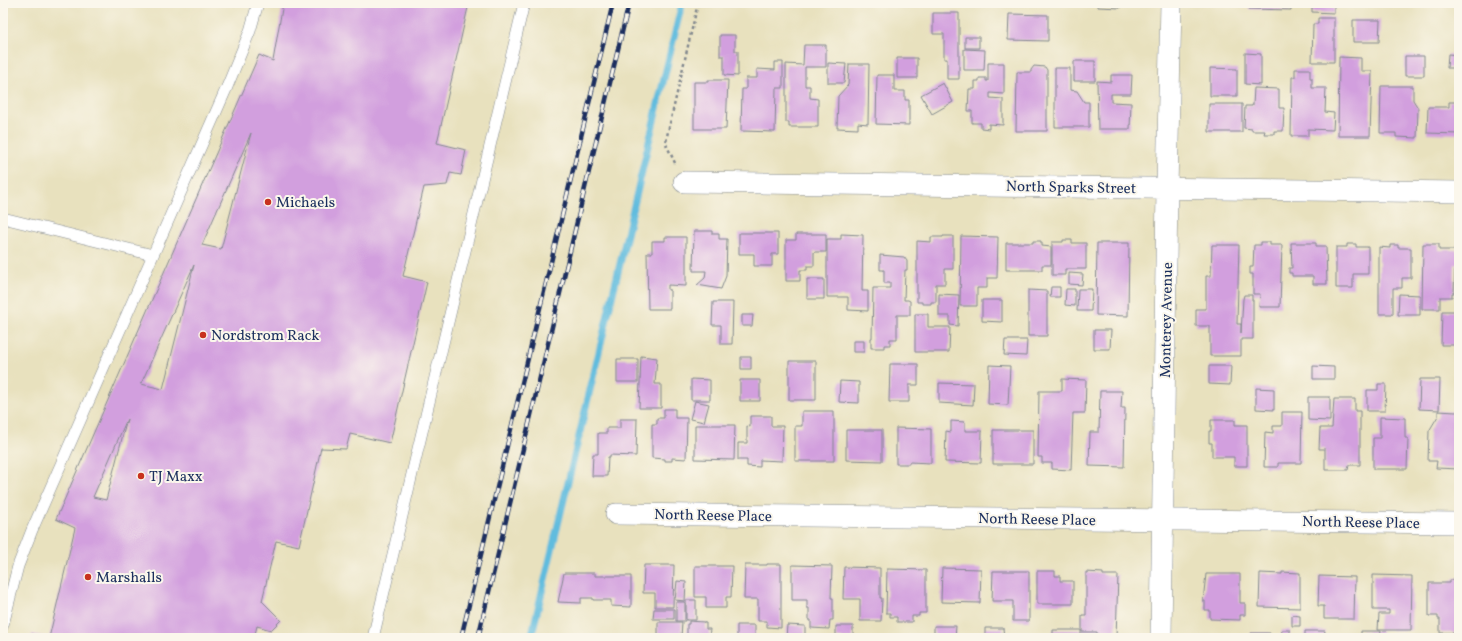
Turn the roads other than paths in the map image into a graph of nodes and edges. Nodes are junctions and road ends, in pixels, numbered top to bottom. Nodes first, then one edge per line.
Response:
1 (258, 3) edge
2 (524, 3) edge
3 (1171, 3) edge
4 (684, 182) road end
5 (1167, 188) junction
6 (1459, 192) edge
7 (3, 218) edge
8 (153, 254) junction
9 (616, 514) dead end
10 (1163, 520) junction
11 (1459, 523) edge
12 (3, 625) edge
13 (373, 638) edge
14 (1161, 638) edge

1 - 8 lane
2 - 13 lane
3 - 5 street, Monterey Avenue
4 - 5 street, North Sparks Street
5 - 6 street, North Sparks Street
5 - 10 street, Monterey Avenue
7 - 8 lane
8 - 12 lane
9 - 10 street, North Reese Place
10 - 11 street, North Reese Place
10 - 14 street, Monterey Avenue

